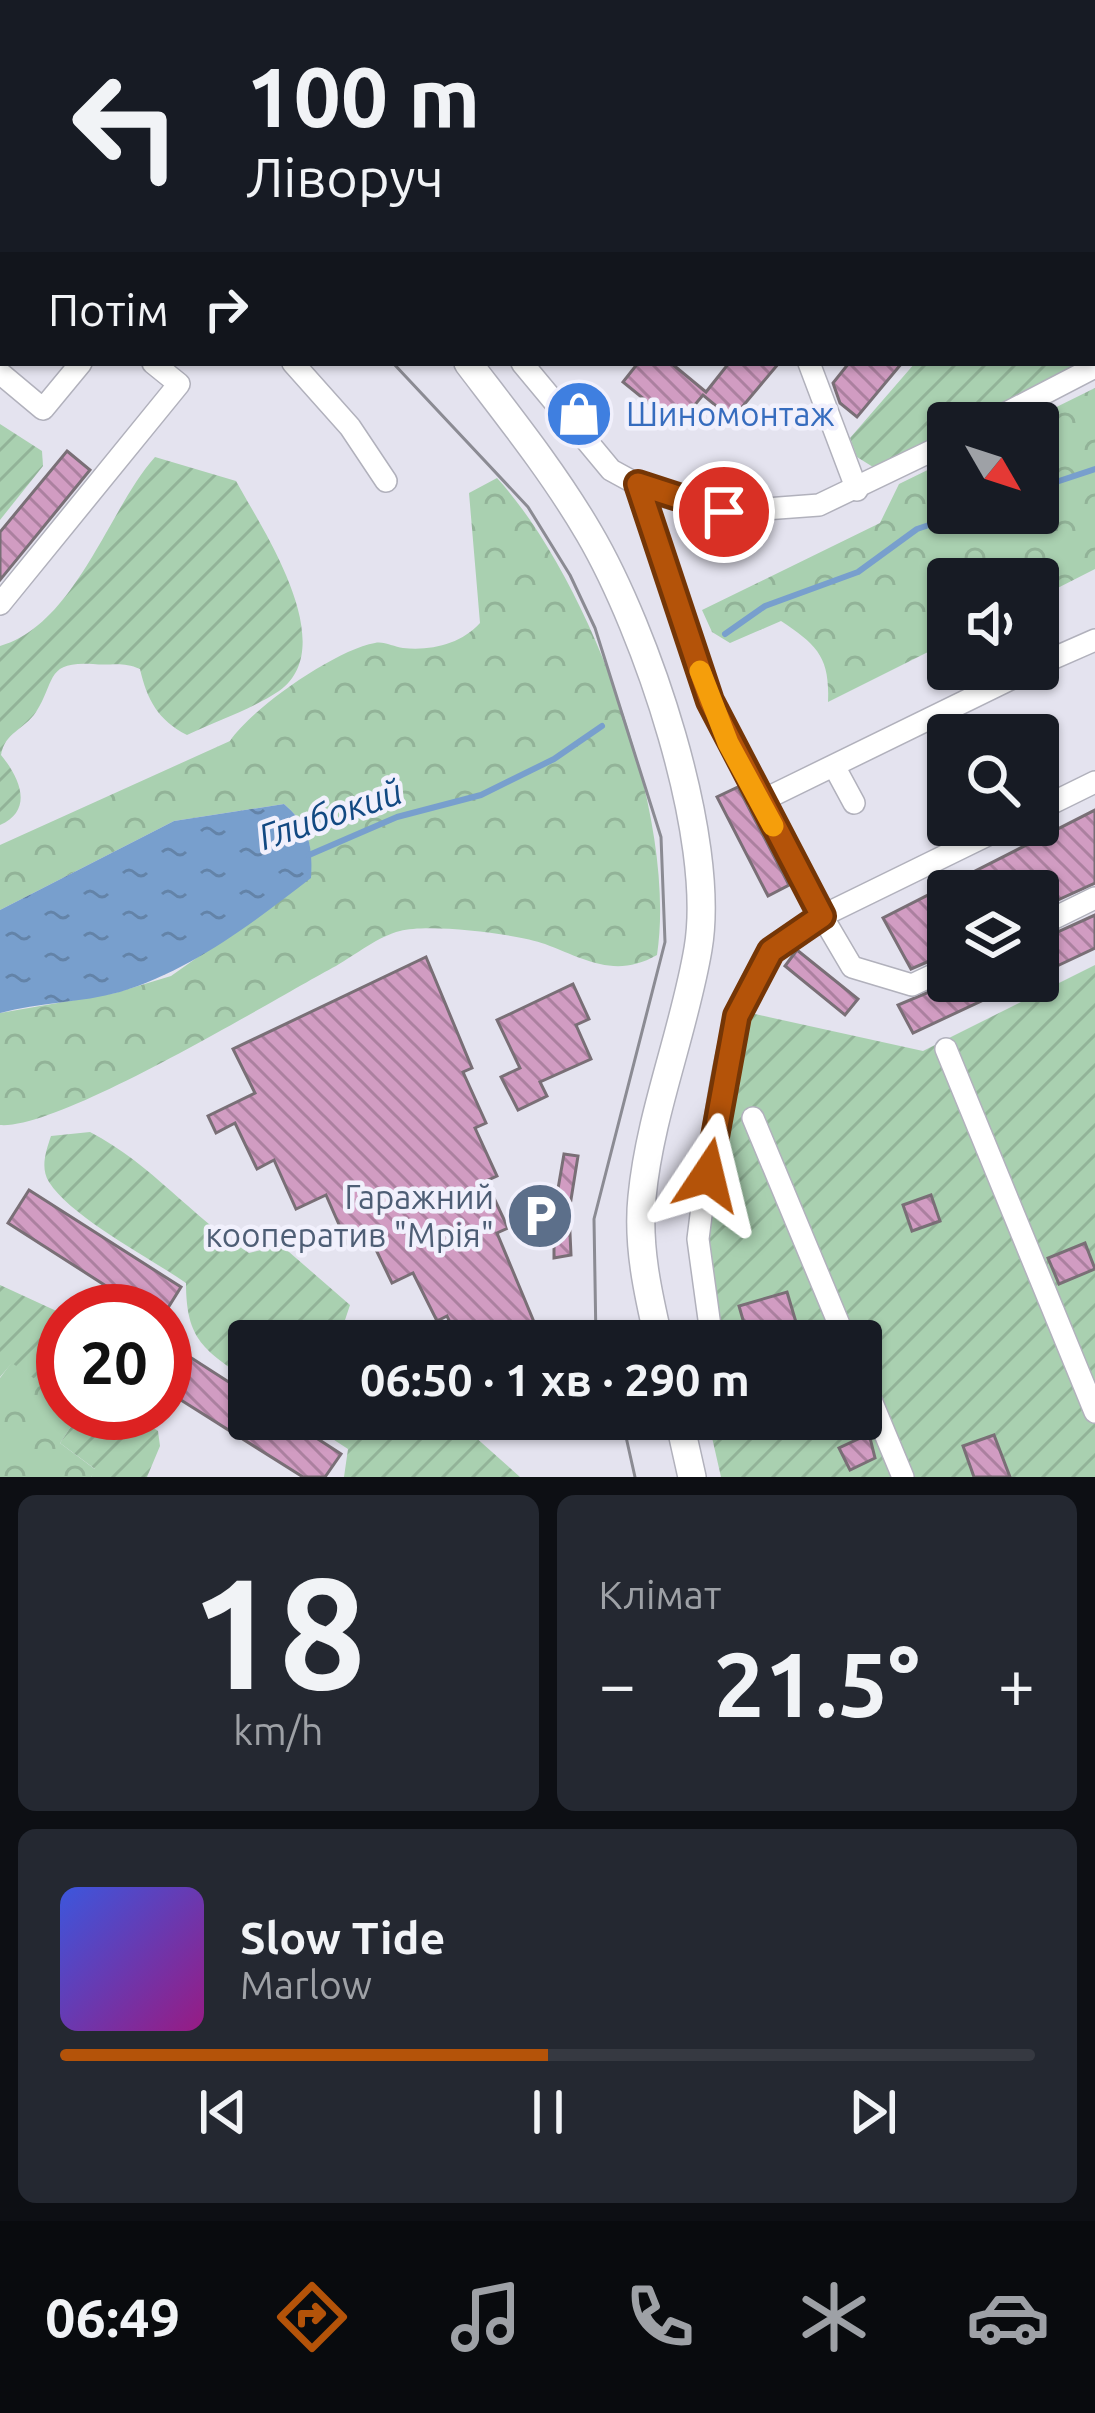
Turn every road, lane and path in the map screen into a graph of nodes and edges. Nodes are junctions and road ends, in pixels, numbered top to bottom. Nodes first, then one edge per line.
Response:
1 (79, 366) edge
2 (157, 366) edge
3 (296, 366) edge
4 (470, 366) edge
5 (524, 366) edge
6 (809, 366) edge
7 (1095, 368) edge
8 (0, 373) edge
9 (1028, 402) edge
10 (927, 454) edge
11 (386, 481) dead end
12 (638, 484) junction
13 (856, 490) junction
14 (0, 604) edge
15 (1095, 640) edge
16 (1059, 656) edge
17 (988, 690) edge
18 (834, 766) junction
19 (1095, 782) edge
20 (1059, 800) edge
21 (759, 802) junction
22 (854, 803) dead end
23 (964, 846) edge
24 (1095, 898) edge
25 (822, 916) junction
26 (1059, 916) edge
27 (927, 978) edge
28 (946, 1049) dead end
29 (753, 1118) dead end
30 (654, 1320) edge
31 (709, 1320) edge
32 (837, 1320) edge
33 (1095, 1412) edge
34 (882, 1426) edge
35 (684, 1440) edge
36 (692, 1477) edge
37 (903, 1477) edge

1 - 8 street
2 - 14 street
3 - 11 street
4 - 30 main road
5 - 12 street
6 - 13 street
7 - 9 street
10 - 13 street
12 - 13 street
12 - 21 street
15 - 16 street
17 - 18 street
18 - 21 street
18 - 22 street
19 - 20 street
21 - 25 street
23 - 25 street
24 - 26 street
25 - 27 street
25 - 31 street
28 - 33 street
29 - 32 street
34 - 37 street
35 - 36 main road

